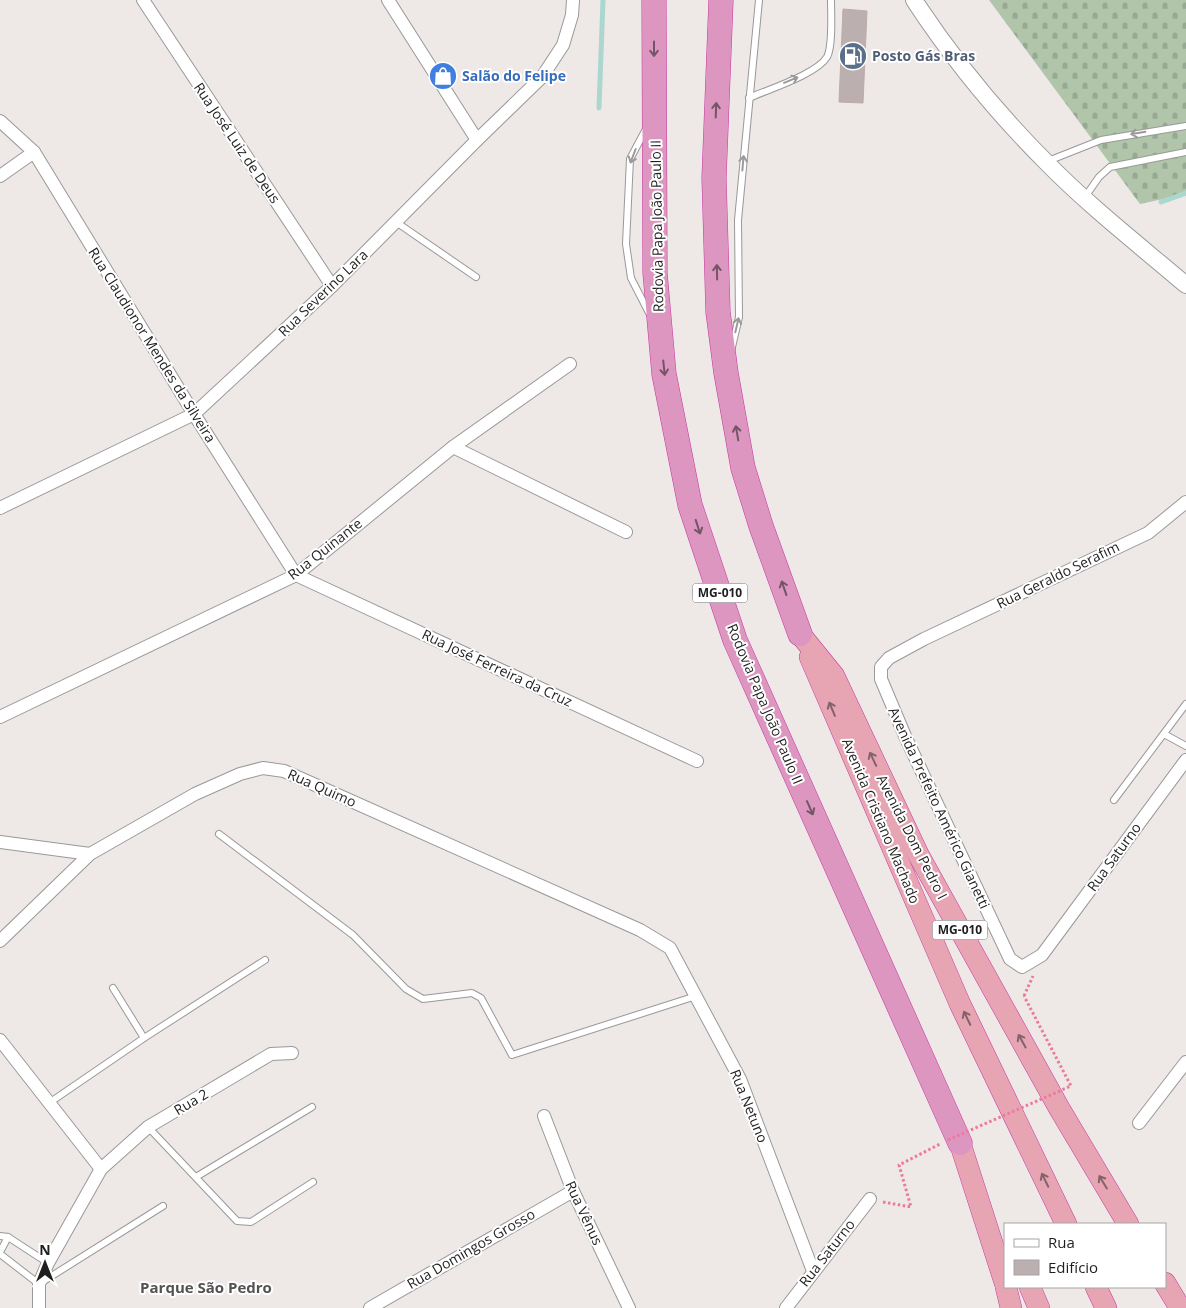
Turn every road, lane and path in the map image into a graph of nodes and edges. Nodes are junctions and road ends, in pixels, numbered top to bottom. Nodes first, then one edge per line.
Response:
1 (143, 0) edge
2 (388, 0) edge
3 (573, 0) edge
4 (654, 0) edge
5 (721, 0) edge
6 (759, 0) edge
7 (831, 0) edge
8 (914, 0) edge
9 (750, 98) junction
10 (0, 121) edge
11 (1186, 126) edge
12 (477, 140) junction
13 (34, 152) junction
14 (1186, 152) edge
15 (1046, 162) junction
16 (0, 176) edge
17 (1084, 198) junction
18 (396, 222) junction
19 (476, 278) dead end
20 (1186, 285) edge
21 (332, 286) junction
22 (570, 364) dead end
23 (726, 373) junction
24 (194, 414) junction
25 (453, 447) junction
26 (1186, 502) edge
27 (0, 508) edge
28 (626, 532) dead end
29 (296, 575) junction
30 (800, 634) junction
31 (924, 639) joint
32 (1186, 704) edge
33 (0, 717) edge
34 (1164, 734) junction
35 (1186, 746) edge
36 (697, 760) dead end
37 (1185, 766) edge
38 (1114, 800) dead end
39 (219, 834) dead end
40 (0, 842) edge
41 (90, 854) junction
42 (0, 941) edge
43 (670, 948) joint
44 (1042, 955) joint
45 (265, 960) dead end
46 (113, 988) dead end
47 (696, 996) junction
48 (1024, 996) dead end
49 (144, 1038) junction
50 (0, 1040) edge
51 (292, 1053) dead end
52 (1186, 1062) edge
53 (49, 1103) junction
54 (312, 1107) dead end
55 (544, 1116) dead end
56 (1138, 1123) dead end
57 (148, 1127) junction
58 (949, 1143) junction
59 (101, 1169) junction
60 (196, 1177) junction
61 (313, 1182) dead end
62 (573, 1191) junction
63 (870, 1200) joint
64 (163, 1206) dead end
65 (1066, 1223) edge
66 (1127, 1223) edge
67 (1004, 1230) edge
68 (0, 1236) edge
69 (8, 1237) junction
70 (0, 1253) edge
71 (48, 1263) junction
72 (813, 1271) junction
73 (1004, 1280) edge
74 (39, 1284) junction
75 (1166, 1285) edge
76 (1006, 1288) edge
77 (1030, 1288) edge
78 (1096, 1288) edge
79 (40, 1308) edge
80 (370, 1308) edge
81 (630, 1308) edge
82 (786, 1308) edge
83 (1011, 1308) edge
84 (1039, 1308) edge
85 (1106, 1308) edge
86 (1180, 1308) edge

1 - 21 street, Rua José Luiz de Deus
2 - 12 street
3 - 12 street, Rua Severino Lara
4 -> 58 highway, Rodovia Papa João Paulo II / MG-010
23 -> 5 highway, MG-010
6 - 9 lane, MG-010
9 -> 7 lane
8 - 15 street
23 -> 9 lane, MG-010
10 - 13 street, Rua Claudionor Mendes da Silveira
11 -> 15 lane
12 - 18 street, Rua Severino Lara
13 - 16 street
13 - 24 street, Rua Claudionor Mendes da Silveira
14 - 17 lane
15 - 17 street
17 - 20 street
18 - 19 lane
18 - 21 street, Rua Severino Lara
21 - 24 street, Rua Severino Lara
22 - 25 street, Rua Quinante
30 -> 23 highway, MG-010
24 - 27 street, Rua Severino Lara
24 - 29 street, Rua Claudionor Mendes da Silveira
25 - 28 street
25 - 29 street, Rua Quinante
26 - 31 street, Rua Geraldo Serafim
29 - 33 street, Rua Quinante
29 - 36 street, Rua José Ferreira da Cruz
65 -> 30 highway, Avenida Cristiano Machado
66 -> 30 highway, Avenida Dom Pedro I / MG-010
31 - 44 street, Avenida Prefeito Américo Gianetti
32 - 34 lane
34 - 35 lane
34 - 38 lane
37 - 44 street, Rua Saturno
39 - 47 lane
40 - 41 street
41 - 42 street, Rua Quimo
41 - 43 street, Rua Quimo
43 - 47 street, Rua Netuno
45 - 49 lane
46 - 49 lane
47 - 72 street, Rua Netuno
48 - 58 path, bridge
49 - 53 lane
50 - 53 street
51 - 57 street, Rua 2
52 - 56 street
53 - 59 street
54 - 60 lane
55 - 62 street, Rua Vênus
57 - 59 street, Rua 2
57 - 60 lane
58 - 63 path
58 - 67 highway
58 - 73 highway, MG-010
59 - 71 street, Rua 2
60 - 61 lane
62 - 80 street, Rua Domingos Grosso
62 - 81 street, Rua Vênus
63 - 72 street, Rua Saturno
64 - 74 lane
68 - 69 lane
69 - 70 lane
69 - 71 lane
70 - 74 lane
71 - 74 street, Rua 2
72 - 82 street, Rua Saturno
74 - 79 street
75 - 86 highway
76 - 83 highway
77 - 84 highway
78 - 85 highway

